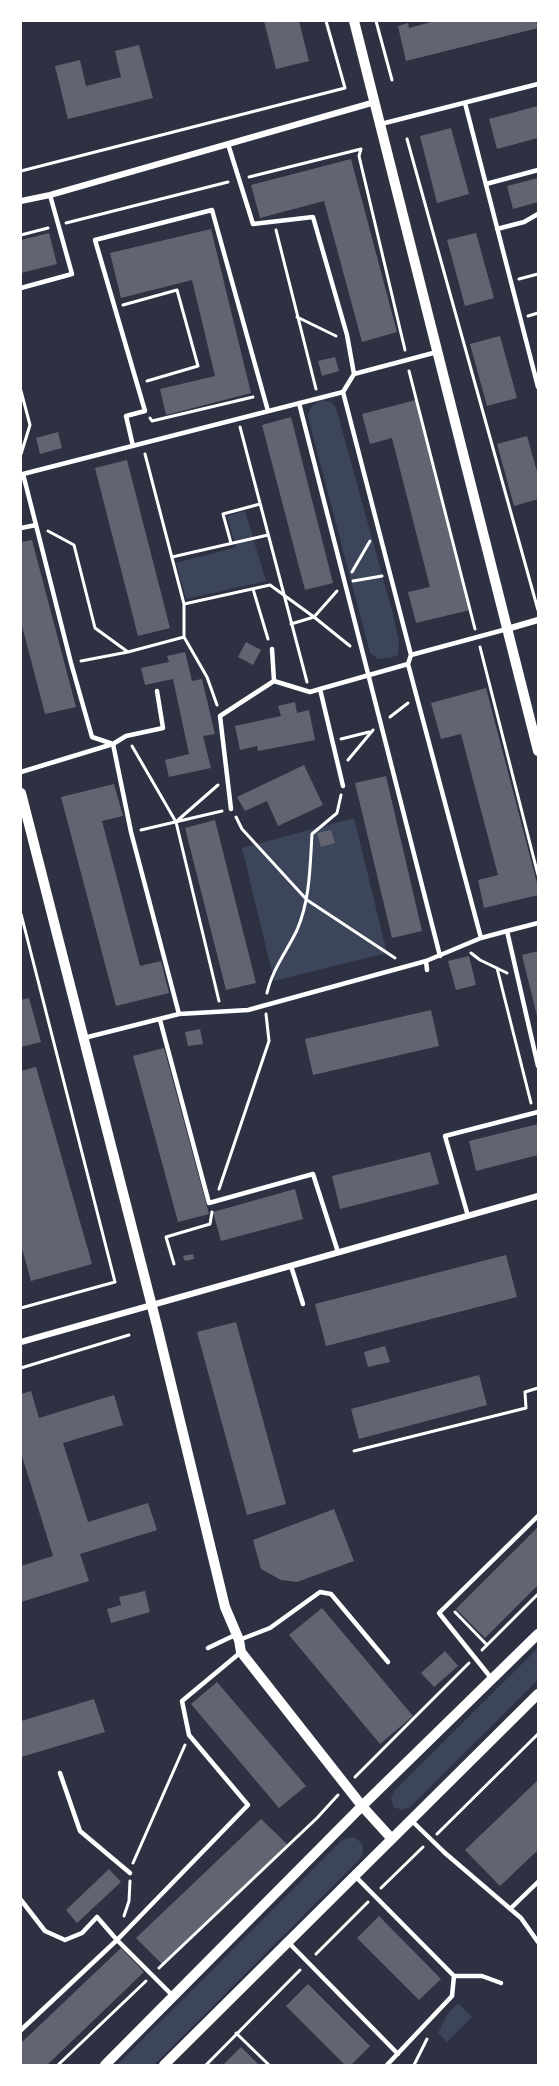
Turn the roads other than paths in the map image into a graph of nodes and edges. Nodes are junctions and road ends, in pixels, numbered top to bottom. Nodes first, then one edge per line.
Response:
1 (354, 21) edge
2 (538, 84) edge
3 (375, 102) junction
4 (465, 103) junction
5 (381, 123) junction
6 (228, 144) junction
7 (538, 170) edge
8 (486, 184) junction
9 (50, 195) junction
10 (21, 201) edge
11 (538, 214) edge
12 (497, 229) junction
13 (21, 288) edge
14 (437, 352) junction
15 (354, 374) junction
16 (538, 387) edge
17 (343, 392) junction
18 (299, 403) junction
19 (268, 411) junction
20 (133, 446) junction
21 (22, 475) edge
22 (36, 525) junction
23 (21, 528) edge
24 (538, 620) edge
25 (507, 629) junction
26 (272, 649) road end
27 (411, 655) junction
28 (408, 664) junction
29 (370, 675) junction
30 (274, 681) junction
31 (320, 690) junction
32 (157, 691) dead end
33 (533, 713) edge
34 (113, 744) junction
35 (538, 751) edge
36 (21, 772) edge
37 (343, 786) road end
38 (21, 793) edge
39 (231, 809) road end
40 (538, 923) edge
41 (507, 931) junction
42 (481, 938) junction
43 (440, 956) junction
44 (426, 961) junction
45 (427, 970) dead end
46 (179, 1014) junction
47 (160, 1020) junction
48 (84, 1038) junction
49 (538, 1066) edge
50 (536, 1113) edge
51 (538, 1196) edge
52 (468, 1216) junction
53 (338, 1252) junction
54 (291, 1266) junction
55 (303, 1304) dead end
56 (152, 1305) junction
57 (21, 1342) edge
58 (538, 1516) edge
59 (538, 1634) edge
60 (238, 1637) junction
61 (208, 1648) dead end
62 (241, 1652) junction
63 (388, 1662) dead end
64 (492, 1679) junction
65 (538, 1694) edge
66 (60, 1773) dead end
67 (362, 1806) junction
68 (410, 1820) junction
69 (391, 1838) junction
70 (130, 1873) road end
71 (354, 1875) junction
72 (538, 1882) edge
73 (21, 1900) edge
74 (510, 1909) junction
75 (117, 1940) junction
76 (287, 1941) junction
77 (538, 1942) edge
78 (454, 1976) junction
79 (501, 1983) dead end
80 (173, 1996) junction
81 (21, 2030) edge
82 (398, 2054) junction
83 (105, 2065) edge
84 (164, 2065) edge
85 (387, 2065) edge

1 - 3 street
2 - 4 lane
3 - 5 street
3 - 6 street
4 - 5 lane
4 - 8 lane
5 - 14 street
6 - 9 street
6 - 15 lane
7 - 8 lane
8 - 12 lane
9 - 10 street
9 - 13 lane
11 - 12 lane
12 - 16 lane
14 - 15 lane
14 - 25 street
15 - 17 lane
17 - 18 lane
17 - 27 lane
18 - 19 lane
18 - 29 lane
19 - 20 lane
19 - 20 lane
20 - 21 lane
21 - 22 lane
22 - 23 lane
22 - 34 lane
24 - 25 street
25 - 27 lane
25 - 33 street
26 - 30 lane
27 - 28 lane
28 - 29 lane
28 - 42 lane
29 - 31 lane
29 - 43 lane
30 - 31 lane
30 - 39 lane
31 - 37 lane
32 - 34 lane
33 - 35 street
34 - 36 lane
34 - 46 lane
38 - 48 street
40 - 41 lane
41 - 42 lane
41 - 49 lane
42 - 43 lane
43 - 44 lane
44 - 45 lane
44 - 46 lane
46 - 47 lane
47 - 48 lane
47 - 53 lane
48 - 56 street
50 - 52 lane
51 - 52 street
52 - 53 street
53 - 54 street
54 - 55 lane
54 - 56 street
56 - 57 street
56 - 60 street
58 - 64 lane
59 - 64 street
60 - 61 lane
60 - 62 street
60 - 63 lane
62 - 67 street
62 - 75 lane
64 - 67 street
65 - 68 street
66 - 70 lane
67 - 69 street
67 - 80 street
68 - 69 street
68 - 74 lane
69 - 71 street
71 - 76 street
71 - 78 lane
72 - 74 lane
73 - 75 lane
74 - 77 lane
75 - 80 lane
75 - 81 lane
76 - 82 lane
76 - 84 street
78 - 79 lane
78 - 82 lane
80 - 83 street
82 - 85 lane

